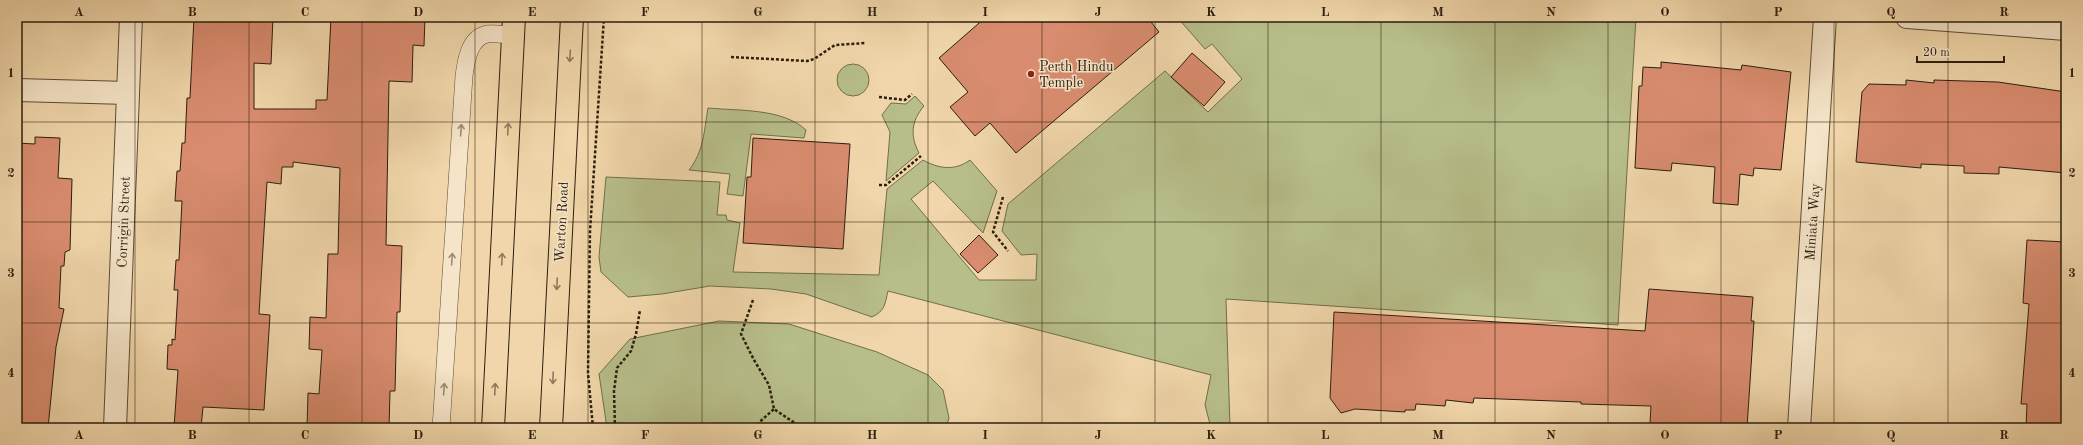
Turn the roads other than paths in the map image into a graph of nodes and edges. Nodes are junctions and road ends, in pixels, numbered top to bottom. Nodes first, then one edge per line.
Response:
1 (131, 17) edge
2 (572, 17) edge
3 (1825, 17) edge
4 (1907, 17) edge
5 (513, 26) edge
6 (2066, 29) edge
7 (17, 90) edge
8 (128, 93) junction
9 (115, 428) edge
10 (441, 428) edge
11 (493, 428) edge
12 (551, 428) edge
13 (1798, 428) edge

1 - 8 street, Corrigin Street
2 -> 12 main road, Warton Road
3 - 13 street, Miniata Way
4 - 6 street
10 -> 5 lane
11 -> 5 main road
7 - 8 street
8 - 9 street, Corrigin Street

